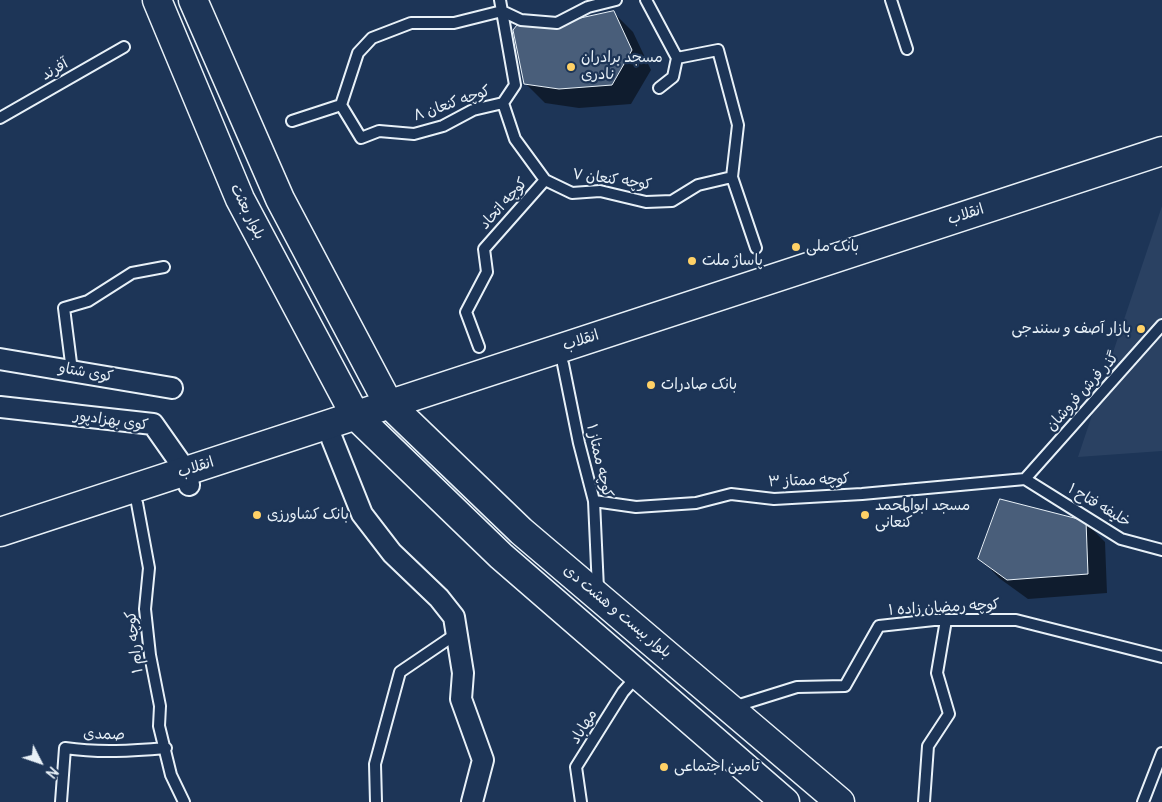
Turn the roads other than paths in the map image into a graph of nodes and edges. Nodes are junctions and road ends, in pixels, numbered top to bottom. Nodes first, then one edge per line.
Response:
1 (157, 0) edge
2 (193, 0) edge
3 (500, 0) edge
4 (616, 0) edge
5 (646, 0) edge
6 (891, 0) edge
7 (502, 11) junction
8 (124, 47) dead end
9 (906, 49) dead end
10 (677, 58) junction
11 (659, 88) dead end
12 (503, 103) junction
13 (342, 105) junction
14 (0, 118) edge
15 (292, 121) dead end
16 (1162, 151) edge
17 (1162, 170) edge
18 (732, 177) junction
19 (546, 180) junction
20 (756, 248) dead end
21 (164, 267) dead end
22 (1162, 325) edge
23 (479, 347) dead end
24 (0, 359) edge
25 (563, 364) junction
26 (72, 371) junction
27 (172, 388) dead end
28 (0, 407) edge
29 (394, 409) junction
30 (360, 420) junction
31 (332, 438) junction
32 (188, 478) junction
33 (1026, 479) junction
34 (594, 501) junction
35 (137, 503) junction
36 (0, 532) edge
37 (0, 549) edge
38 (1162, 550) edge
39 (598, 596) junction
40 (946, 620) junction
41 (456, 634) junction
42 (1162, 657) edge
43 (638, 675) junction
44 (731, 707) junction
45 (707, 733) junction
46 (166, 748) junction
47 (1162, 753) edge
48 (61, 802) edge
49 (184, 802) edge
50 (376, 802) edge
51 (472, 802) edge
52 (581, 802) edge
53 (785, 802) edge
54 (840, 802) edge
55 (924, 802) edge
56 (1143, 802) edge

1 - 30 main road, بلوار بعثت
2 - 29 main road
3 - 7 lane
4 - 7 lane
5 - 10 lane
6 - 9 lane
7 - 12 lane
7 - 13 lane
8 - 14 lane, آفرند
10 - 11 lane
10 - 18 lane
12 - 13 lane, کوچه کنعان ۸
12 - 19 lane, کوچه اتحاد
13 - 15 lane
16 - 29 main road, انقلاب
17 - 25 main road, انقلاب
18 - 19 lane, کوچه کنعان ۷
18 - 20 lane
19 - 23 lane, کوچه اتحاد
21 - 26 lane
22 - 33 lane, گذر فرش فروشان
24 - 26 street, کوی شتاو
25 - 29 main road, انقلاب
25 - 34 lane, کوچه ممتاز ۱
26 - 27 street, کوی شتاو
28 - 32 street, کوی بهزادپور
29 - 30 main road, انقلاب
29 - 39 main road, بلوار بیست و هشت دی
30 - 31 main road, انقلاب
30 - 32 main road, انقلاب
30 - 43 main road
31 - 32 main road, انقلاب
31 - 41 street
32 - 35 main road, انقلاب
32 - 36 main road, انقلاب
33 - 34 lane, کوچه ممتاز ۳
33 - 38 lane, خلیفه فتاح ۱
34 - 39 lane, کوچه ممتاز ۱
35 - 37 main road, انقلاب
35 - 46 lane, کوچه رام ۱
39 - 44 main road, بلوار بیست و هشت دی
40 - 42 lane, کوچه رمضان زاده ۱
40 - 44 lane, کوچه رمضان زاده ۱
40 - 55 lane
41 - 50 lane
41 - 51 street
43 - 45 main road
43 - 52 lane, مهاباد
44 - 45 main road
44 - 54 main road, بلوار بیست و هشت دی
45 - 53 main road
46 - 48 lane, صمدی
46 - 49 lane, کوچه رام ۱
47 - 56 lane

